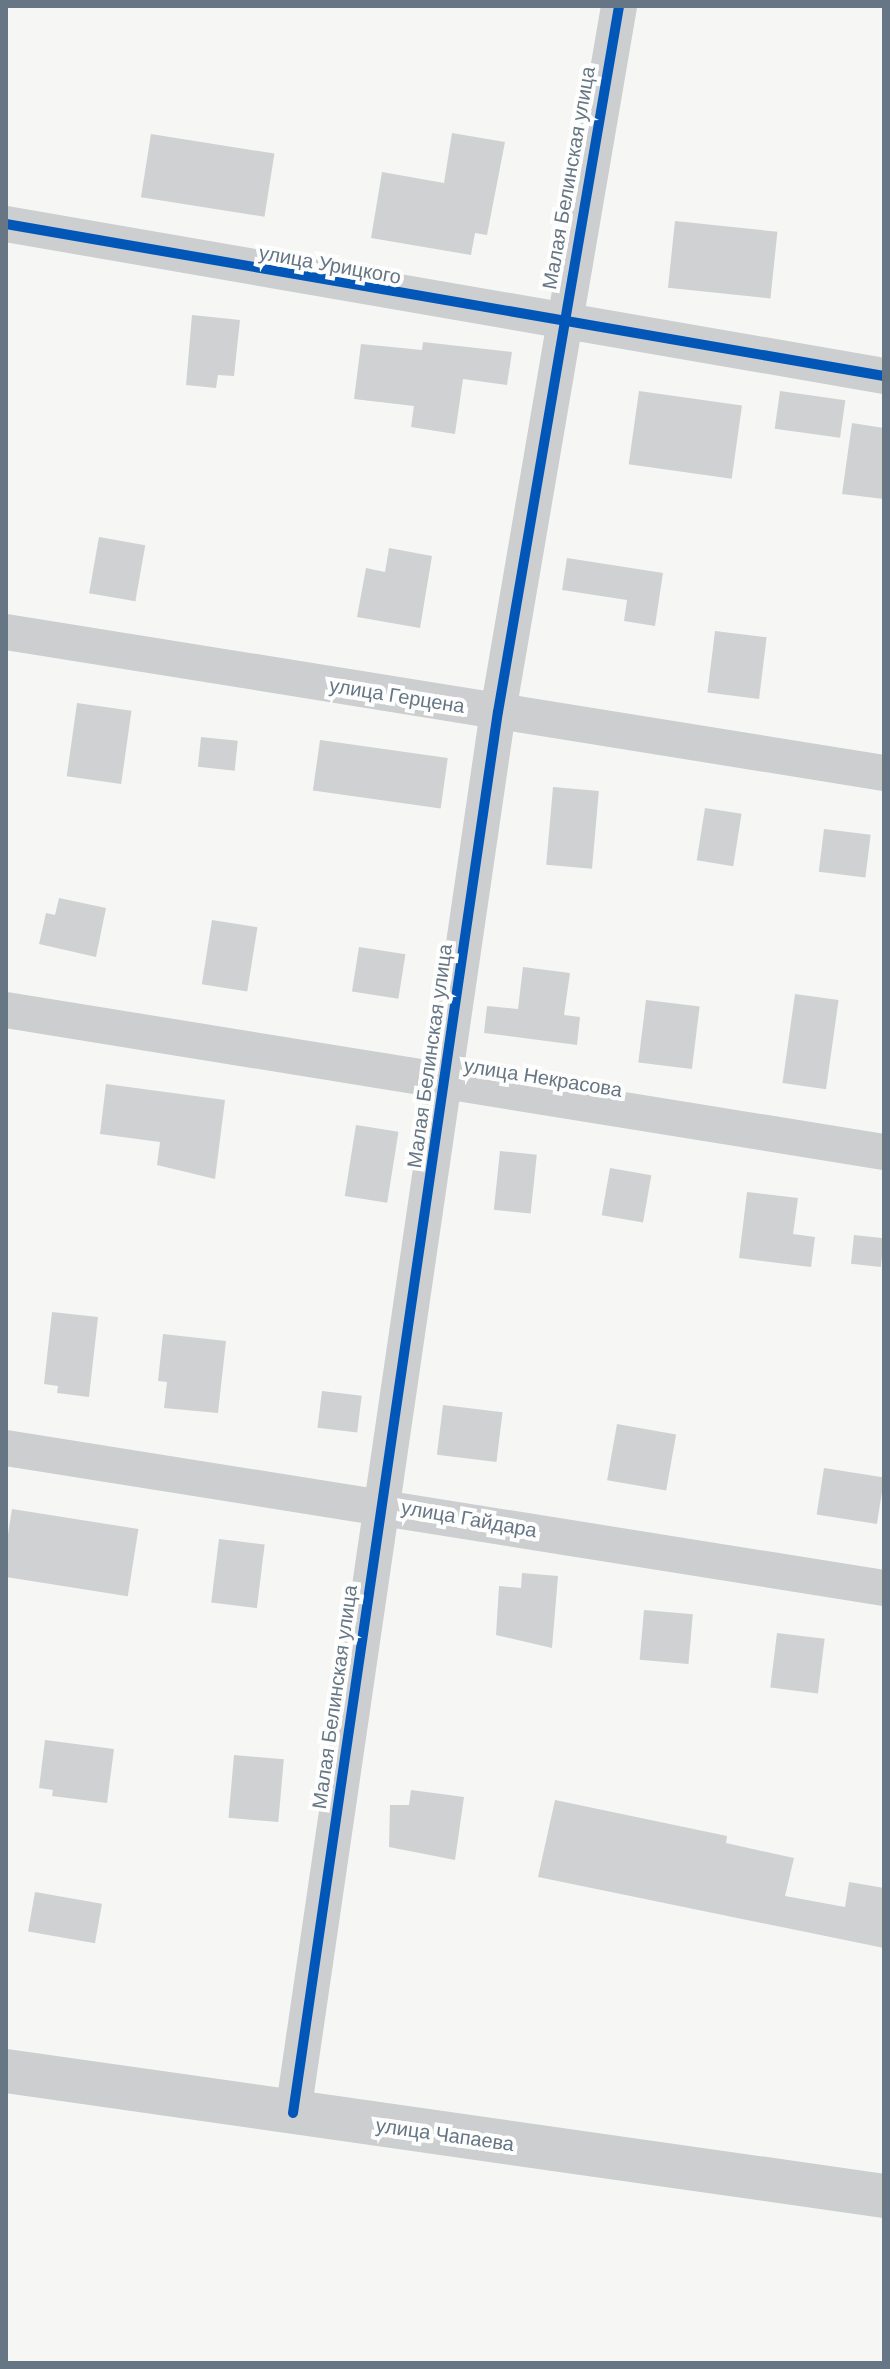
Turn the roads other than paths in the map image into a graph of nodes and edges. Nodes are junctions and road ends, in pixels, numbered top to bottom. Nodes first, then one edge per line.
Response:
1 (619, 6) edge
2 (6, 224) edge
3 (560, 325) junction
4 (884, 376) edge
5 (6, 632) edge
6 (498, 712) junction
7 (884, 773) edge
8 (6, 1010) edge
9 (445, 1080) junction
10 (884, 1152) edge
11 (6, 1448) edge
12 (381, 1504) junction
13 (884, 1588) edge
14 (6, 2071) edge
15 (293, 2113) junction
16 (884, 2196) edge

1 - 3 street, Малая Белинская улица
2 - 3 street, улица Урицкого
3 - 4 street, улица Урицкого
3 - 6 street, Малая Белинская улица
5 - 6 street, улица Герцена
6 - 7 street, улица Герцена
6 - 9 street, Малая Белинская улица
8 - 9 street, улица Некрасова
9 - 10 street, улица Некрасова
9 - 12 street, Малая Белинская улица
11 - 12 street, улица Гайдара
12 - 13 street, улица Гайдара
12 - 15 street, Малая Белинская улица
14 - 15 street, улица Чапаева
15 - 16 street, улица Чапаева

